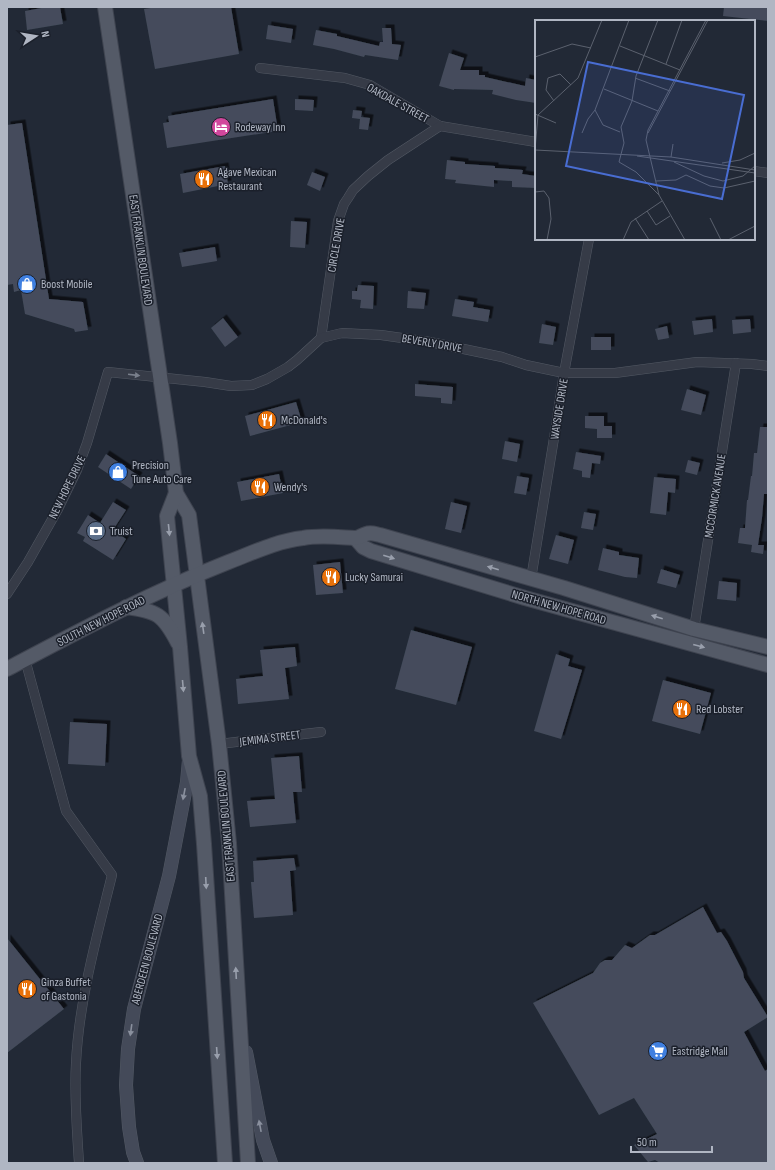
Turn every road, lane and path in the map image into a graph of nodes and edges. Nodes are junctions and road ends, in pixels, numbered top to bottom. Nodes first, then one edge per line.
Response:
1 (105, 7) edge
2 (260, 68) dead end
3 (440, 126) junction
4 (535, 142) edge
5 (755, 171) edge
6 (768, 173) edge
7 (589, 240) edge
8 (321, 338) junction
9 (736, 363) junction
10 (768, 366) edge
11 (108, 372) joint
12 (564, 373) junction
13 (160, 378) junction
14 (176, 493) junction
15 (356, 538) junction
16 (196, 575) junction
17 (531, 579) junction
18 (174, 585) junction
19 (564, 588) junction
20 (7, 594) edge
21 (525, 598) junction
22 (126, 607) junction
23 (694, 629) junction
24 (768, 647) edge
25 (180, 648) junction
26 (24, 659) junction
27 (768, 665) edge
28 (7, 669) edge
29 (321, 732) dead end
30 (219, 744) junction
31 (189, 756) junction
32 (238, 1012) junction
33 (79, 1163) edge
34 (137, 1163) edge
35 (225, 1163) edge
36 (248, 1163) edge
37 (271, 1163) edge

1 - 13 main road, EAST FRANKLIN BOULEVARD
2 - 3 street, OAKDALE STREET
3 - 4 street, OAKDALE STREET
3 - 8 street, CIRCLE DRIVE
5 - 6 street
7 - 12 street, WAYSIDE DRIVE
8 - 12 street, BEVERLY DRIVE
8 - 13 street, BEVERLY DRIVE
9 - 10 street, BEVERLY DRIVE
9 - 12 street, BEVERLY DRIVE
9 - 23 street, MCCORMICK AVENUE
11 -> 13 street, BEVERLY DRIVE
11 - 20 street, NEW HOPE DRIVE
12 - 17 street, WAYSIDE DRIVE
13 - 14 main road, EAST FRANKLIN BOULEVARD
14 - 16 main road, EAST FRANKLIN BOULEVARD
14 -> 18 main road, EAST FRANKLIN BOULEVARD
15 - 16 main road, NORTH NEW HOPE ROAD
17 -> 15 main road, NORTH NEW HOPE ROAD
15 -> 21 main road, NORTH NEW HOPE ROAD
16 - 18 main road, SOUTH NEW HOPE ROAD
30 -> 16 main road, EAST FRANKLIN BOULEVARD
17 - 19 main road, NORTH NEW HOPE ROAD
18 - 22 main road, SOUTH NEW HOPE ROAD
18 - 25 main road, EAST FRANKLIN BOULEVARD
19 - 21 main road
23 -> 19 main road, NORTH NEW HOPE ROAD
21 -> 27 main road, NORTH NEW HOPE ROAD
22 - 25 main road
22 - 26 main road, SOUTH NEW HOPE ROAD
23 - 24 main road, NORTH NEW HOPE ROAD
25 -> 31 main road, EAST FRANKLIN BOULEVARD
26 - 28 main road, SOUTH NEW HOPE ROAD
26 - 33 street
29 - 30 street, JEMIMA STREET
32 -> 30 main road, EAST FRANKLIN BOULEVARD
31 -> 34 main road, ABERDEEN BOULEVARD
31 -> 35 main road, EAST FRANKLIN BOULEVARD
32 - 36 main road, EAST FRANKLIN BOULEVARD
37 -> 32 main road

